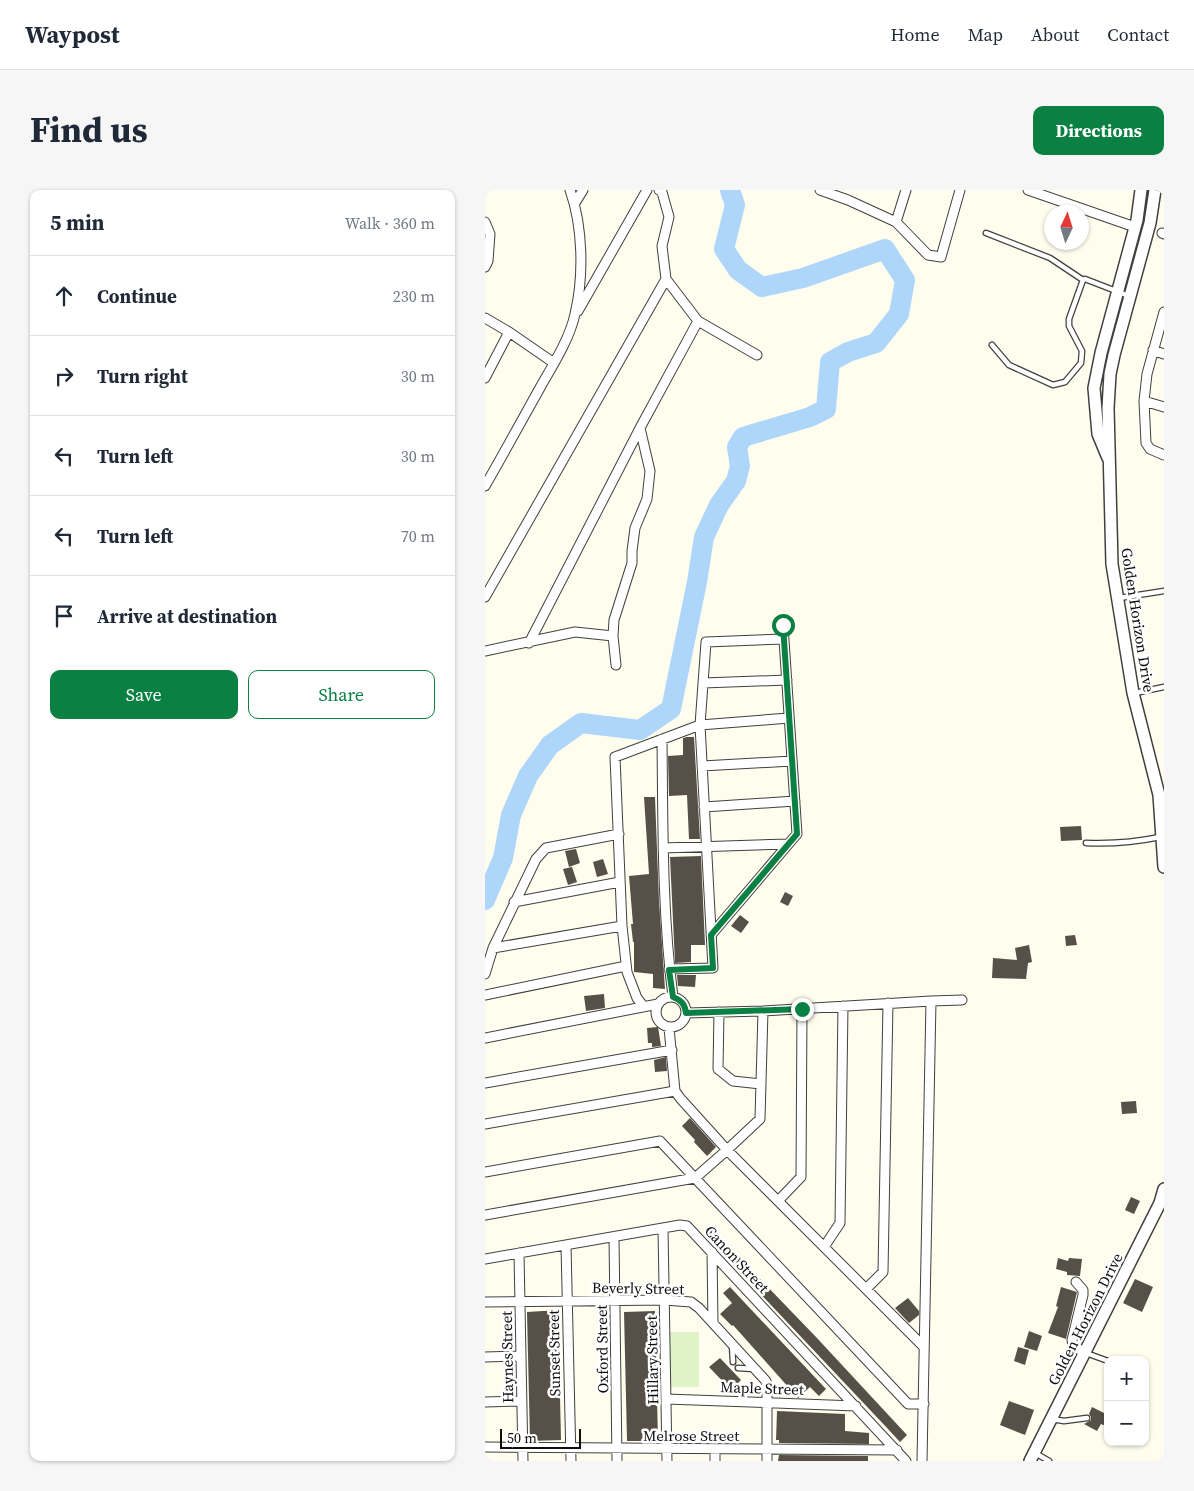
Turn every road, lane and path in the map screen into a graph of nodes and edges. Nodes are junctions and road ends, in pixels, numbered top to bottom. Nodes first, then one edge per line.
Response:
1 (570, 190) edge
2 (583, 190) edge
3 (647, 190) edge
4 (659, 190) edge
5 (820, 190) edge
6 (851, 190) edge
7 (906, 190) edge
8 (960, 190) edge
9 (1028, 190) edge
10 (1141, 190) edge
11 (1155, 190) edge
12 (848, 200) junction
13 (575, 203) junction
14 (485, 222) edge
15 (897, 222) junction
16 (1135, 227) junction
17 (986, 233) dead end
18 (485, 267) edge
19 (666, 279) junction
20 (1083, 280) junction
21 (1118, 292) junction
22 (1130, 296) junction
23 (1164, 312) edge
24 (575, 315) junction
25 (485, 318) edge
26 (698, 321) junction
27 (509, 332) junction
28 (992, 345) dead end
29 (1153, 350) junction
30 (1164, 354) edge
31 (757, 356) dead end
32 (554, 363) junction
33 (485, 378) edge
34 (1144, 401) junction
35 (1164, 407) edge
36 (640, 428) junction
37 (1164, 455) edge
38 (1110, 464) junction
39 (485, 486) edge
40 (1164, 591) edge
41 (485, 597) edge
42 (1118, 598) junction
43 (783, 625) dead end
44 (613, 636) junction
45 (784, 639) junction
46 (529, 643) junction
47 (485, 651) edge
48 (616, 665) dead end
49 (787, 680) junction
50 (703, 682) junction
51 (1164, 687) edge
52 (1133, 693) junction
53 (789, 718) junction
54 (699, 725) junction
55 (661, 739) junction
56 (792, 761) junction
57 (702, 766) junction
58 (795, 801) junction
59 (704, 807) junction
60 (619, 834) junction
61 (1162, 837) junction
62 (1086, 843) dead end
63 (788, 844) junction
64 (706, 847) junction
65 (663, 848) junction
66 (1164, 867) edge
67 (620, 882) junction
68 (514, 902) junction
69 (623, 926) junction
70 (711, 935) junction
71 (493, 948) junction
72 (626, 966) junction
73 (669, 970) junction
74 (485, 974) edge
75 (485, 994) edge
76 (673, 997) junction
77 (962, 1000) dead end
78 (931, 1001) junction
79 (887, 1003) junction
80 (658, 1004) junction
81 (843, 1006) junction
82 (644, 1007) junction
83 (802, 1009) junction
84 (763, 1011) junction
85 (719, 1012) junction
86 (686, 1013) junction
87 (669, 1028) junction
88 (485, 1038) edge
89 (671, 1050) junction
90 (485, 1083) edge
91 (761, 1084) junction
92 (675, 1091) junction
93 (485, 1124) edge
94 (727, 1150) junction
95 (485, 1172) edge
96 (695, 1178) junction
97 (1164, 1189) edge
98 (778, 1201) junction
99 (1162, 1204) edge
100 (485, 1216) edge
101 (663, 1228) junction
102 (614, 1237) junction
103 (566, 1245) junction
104 (824, 1246) junction
105 (712, 1252) junction
106 (519, 1253) junction
107 (485, 1258) edge
108 (1076, 1282) dead end
109 (867, 1289) junction
110 (664, 1300) junction
111 (567, 1301) junction
112 (615, 1301) junction
113 (485, 1302) edge
114 (520, 1302) junction
115 (713, 1322) junction
116 (733, 1344) junction
117 (923, 1346) junction
118 (1085, 1352) junction
119 (521, 1356) junction
120 (485, 1357) edge
121 (1104, 1359) edge
122 (733, 1362) dead end
123 (738, 1368) dead end
124 (757, 1370) junction
125 (666, 1399) junction
126 (485, 1402) edge
127 (521, 1402) junction
128 (767, 1402) junction
129 (924, 1404) junction
130 (856, 1406) junction
131 (1087, 1418) dead end
132 (1051, 1419) junction
133 (485, 1447) edge
134 (522, 1448) junction
135 (570, 1448) junction
136 (617, 1448) junction
137 (667, 1448) junction
138 (715, 1449) junction
139 (767, 1449) junction
140 (897, 1450) junction
141 (1032, 1457) edge
142 (523, 1461) edge
143 (571, 1461) edge
144 (617, 1461) edge
145 (667, 1461) edge
146 (715, 1461) edge
147 (767, 1461) edge
148 (906, 1461) edge
149 (922, 1461) edge
150 (1049, 1461) edge

1 - 13 street
2 - 13 street
3 - 24 street
4 - 19 street
5 - 12 street
6 - 12 street
7 - 15 street
8 - 15 street
9 - 16 street
10 - 16 street, Golden Horizon Drive
11 - 22 street, Golden Horizon Drive
12 - 15 street
13 - 24 street
14 - 18 street
16 - 21 street, Golden Horizon Drive
17 - 20 lane
19 - 26 street
19 - 41 street
20 - 21 lane
20 - 28 lane
21 - 22 lane
21 - 38 street, Golden Horizon Drive
22 - 38 street, Golden Horizon Drive
23 - 29 street
24 - 32 street
25 - 27 street
26 - 31 street
26 - 36 street
27 - 32 street
27 - 33 street
29 - 30 street
29 - 34 street
32 - 39 street
34 - 35 street
34 - 37 street
36 - 44 street
36 - 46 street
38 - 42 street, Golden Horizon Drive
40 - 42 lane
42 - 52 street, Golden Horizon Drive
43 - 45 street
44 - 46 street
44 - 48 street
45 - 49 street
45 - 50 street
46 - 47 street
49 - 50 street
49 - 53 street
50 - 54 street
51 - 52 lane
52 - 61 street, Golden Horizon Drive
53 - 54 street
53 - 56 street
54 - 55 street
54 - 57 street
55 - 60 street
55 - 65 street
56 - 57 street
56 - 58 street
57 - 59 street
58 - 59 street
58 - 63 street
59 - 64 street
60 - 67 street
60 - 68 street
61 - 62 lane
61 - 66 street, Golden Horizon Drive
63 - 64 street
63 - 70 street
64 - 65 street
64 - 70 street
65 - 73 street
67 - 68 street
67 - 69 street
68 - 71 street
69 - 71 street
69 - 72 street
70 - 73 street
71 - 74 street
72 - 75 street
72 - 82 street
73 - 76 street
76 - 80 street
76 - 86 street
77 - 78 street
78 - 79 street
78 - 117 street
79 - 81 street
79 - 109 street
80 - 82 street
80 - 87 street
81 - 83 street
81 - 104 street
82 - 88 street
83 - 84 street
83 - 98 street
84 - 85 street
84 - 91 street
85 - 86 street
85 - 91 street
86 - 87 street
87 - 89 street
89 - 90 street
89 - 92 street
91 - 94 street
92 - 93 street
92 - 94 street
94 - 96 street
94 - 98 street
95 - 96 street
96 - 100 street
96 - 129 street
97 - 99 street, Golden Horizon Drive
98 - 104 street
99 - 118 street, Golden Horizon Drive
101 - 102 street, Canon Street
101 - 105 street, Canon Street
101 - 110 street, Hillary Street
102 - 103 street, Canon Street
102 - 112 street, Oxford Street
103 - 106 street, Canon Street
103 - 111 street, Sunset Street
104 - 109 street
105 - 115 street
105 - 130 street, Canon Street
106 - 107 street, Canon Street
106 - 114 street, Haynes Street
108 - 118 street
109 - 117 street
110 - 112 street, Beverly Street
110 - 115 street, Beverly Street
110 - 125 street, Hillary Street
111 - 112 street, Beverly Street
111 - 114 street, Beverly Street
111 - 135 street, Sunset Street
112 - 136 street, Oxford Street
113 - 114 street, Beverly Street
114 - 119 street, Haynes Street
115 - 116 street, Beverly Street
116 - 122 lane
116 - 124 street, Beverly Street
117 - 129 street
118 - 121 lane
118 - 132 street, Golden Horizon Drive
119 - 120 street
119 - 127 street, Haynes Street
123 - 124 lane
124 - 128 street, Beverly Street
125 - 128 street, Maple Street
125 - 137 street, Hillary Street
126 - 127 street
127 - 134 street, Haynes Street
128 - 130 street, Maple Street
128 - 139 street, Beverly Street
129 - 149 street
130 - 140 street, Canon Street
131 - 132 lane
132 - 141 street, Golden Horizon Drive
133 - 134 street, Melrose Street
134 - 135 street, Melrose Street
134 - 142 street, Haynes Street
135 - 136 street, Melrose Street
135 - 143 street, Sunset Street
136 - 137 street, Melrose Street
136 - 144 street, Oxford Street
137 - 138 street, Melrose Street
137 - 145 street, Hillary Street
138 - 139 street, Melrose Street
138 - 146 street
139 - 140 street, Melrose Street
139 - 147 street, Beverly Street
140 - 148 street, Canon Street
141 - 150 lane

